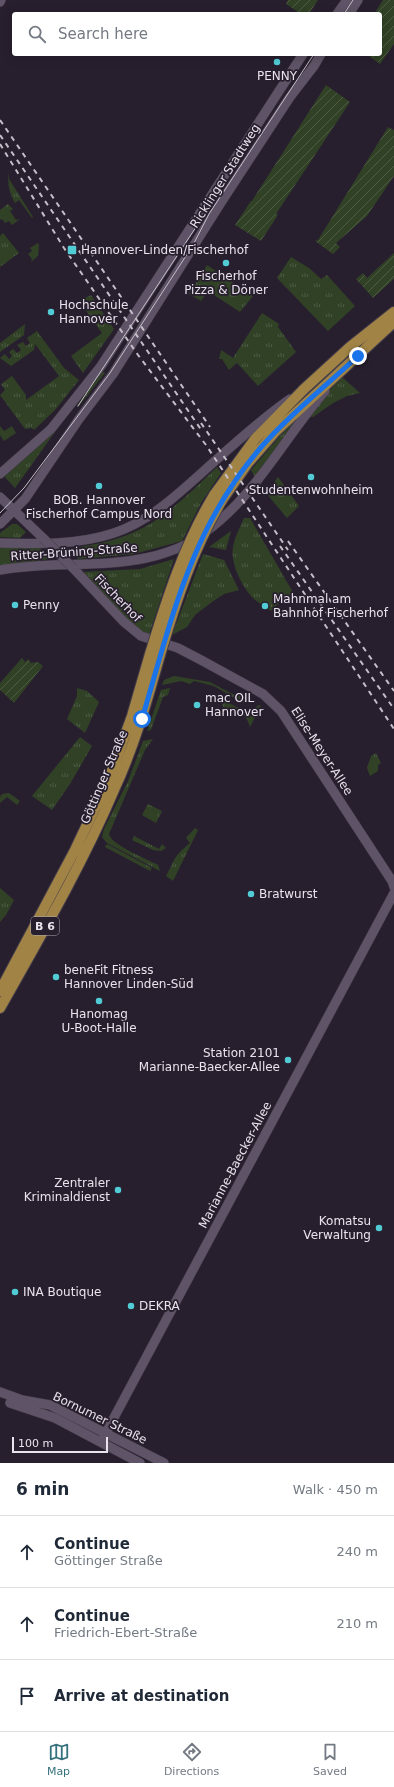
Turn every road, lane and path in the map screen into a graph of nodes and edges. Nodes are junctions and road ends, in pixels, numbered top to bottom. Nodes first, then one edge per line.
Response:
1 (347, 0) edge
2 (358, 0) edge
3 (338, 12) edge
4 (350, 12) edge
5 (302, 56) edge
6 (320, 56) edge
7 (394, 312) edge
8 (394, 322) edge
9 (335, 377) junction
10 (304, 389) junction
11 (0, 474) edge
12 (0, 497) edge
13 (218, 498) junction
14 (15, 510) junction
15 (0, 524) edge
16 (0, 543) edge
17 (0, 570) edge
18 (178, 648) joint
19 (155, 655) junction
20 (394, 887) edge
21 (393, 896) edge
22 (0, 992) edge
23 (0, 1008) edge
24 (0, 1392) edge
25 (0, 1398) edge
26 (105, 1433) junction
27 (100, 1442) junction
28 (140, 1463) edge
29 (164, 1463) edge

1 - 3 street
2 - 4 street
5 - 11 street, Ricklinger Stadtweg
6 - 14 street, Ricklinger Stadtweg
7 - 10 main road, B 6
8 - 9 main road, B 6
9 - 13 main road, B 6
9 - 17 street, Ritter-Brüning-Straße
10 - 13 main road, B 6
10 - 16 street, Ritter-Brüning-Straße
12 - 14 street, Fischerhof
13 - 19 main road, Göttinger Straße / B 6, bridge
14 - 15 street
14 - 18 street, Fischerhof, bridge
18 - 20 street, Elise-Meyer-Allee
19 - 22 main road, Göttinger Straße / B 6
19 - 23 main road, Göttinger Straße / B 6
21 - 26 street, Marianne-Baecker-Allee
24 - 26 street, Bornumer Straße
25 - 27 street, Bornumer Straße
26 - 27 street, Marianne-Baecker-Allee
26 - 29 street, Bornumer Straße
27 - 28 street, Bornumer Straße

